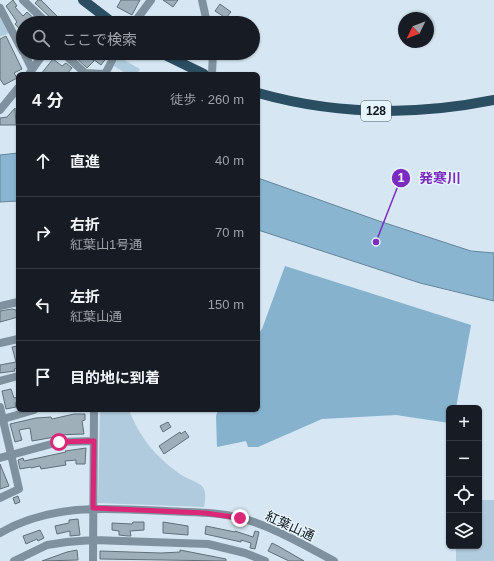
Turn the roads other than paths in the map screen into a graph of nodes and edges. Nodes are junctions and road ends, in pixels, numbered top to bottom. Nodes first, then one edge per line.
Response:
1 (23, 0) edge
2 (83, 0) edge
3 (151, 0) edge
4 (202, 0) edge
5 (0, 8) edge
6 (40, 16) edge
7 (103, 16) edge
8 (139, 16) edge
9 (205, 16) edge
10 (16, 39) edge
11 (26, 60) edge
12 (39, 60) edge
13 (71, 60) edge
14 (112, 60) edge
15 (175, 60) edge
16 (213, 60) edge
17 (30, 72) edge
18 (84, 72) edge
19 (106, 72) edge
20 (200, 72) edge
21 (212, 72) edge
22 (16, 91) edge
23 (260, 93) edge
24 (0, 100) edge
25 (494, 100) edge
26 (1, 110) edge
27 (16, 302) edge
28 (0, 306) edge
29 (16, 339) edge
30 (0, 343) edge
31 (16, 377) edge
32 (0, 381) edge
33 (0, 407) edge
34 (27, 412) edge
35 (94, 412) edge
36 (1, 419) edge
37 (94, 441) junction
38 (10, 454) junction
39 (0, 458) edge
40 (0, 498) edge
41 (93, 508) junction
42 (0, 533) edge
43 (93, 540) junction
44 (261, 560) edge
45 (14, 561) edge
46 (93, 561) edge
47 (334, 561) edge

1 - 6 street
2 - 7 main road
3 - 8 street
4 - 9 street
5 - 10 street
11 - 17 street
12 - 17 street
13 - 18 street
14 - 19 street
15 - 20 main road
16 - 21 street
22 - 26 street
23 - 25 main road, 128
24 - 26 street
27 - 28 street
29 - 30 street
31 - 32 street
33 - 36 street
34 - 36 street
35 - 37 street
36 - 38 street
37 - 38 street
37 - 41 street
38 - 39 street
38 - 40 street
41 - 42 street, 紅葉山通
41 - 43 street
41 - 47 street, 紅葉山通
43 - 44 street
43 - 45 street
43 - 46 street

